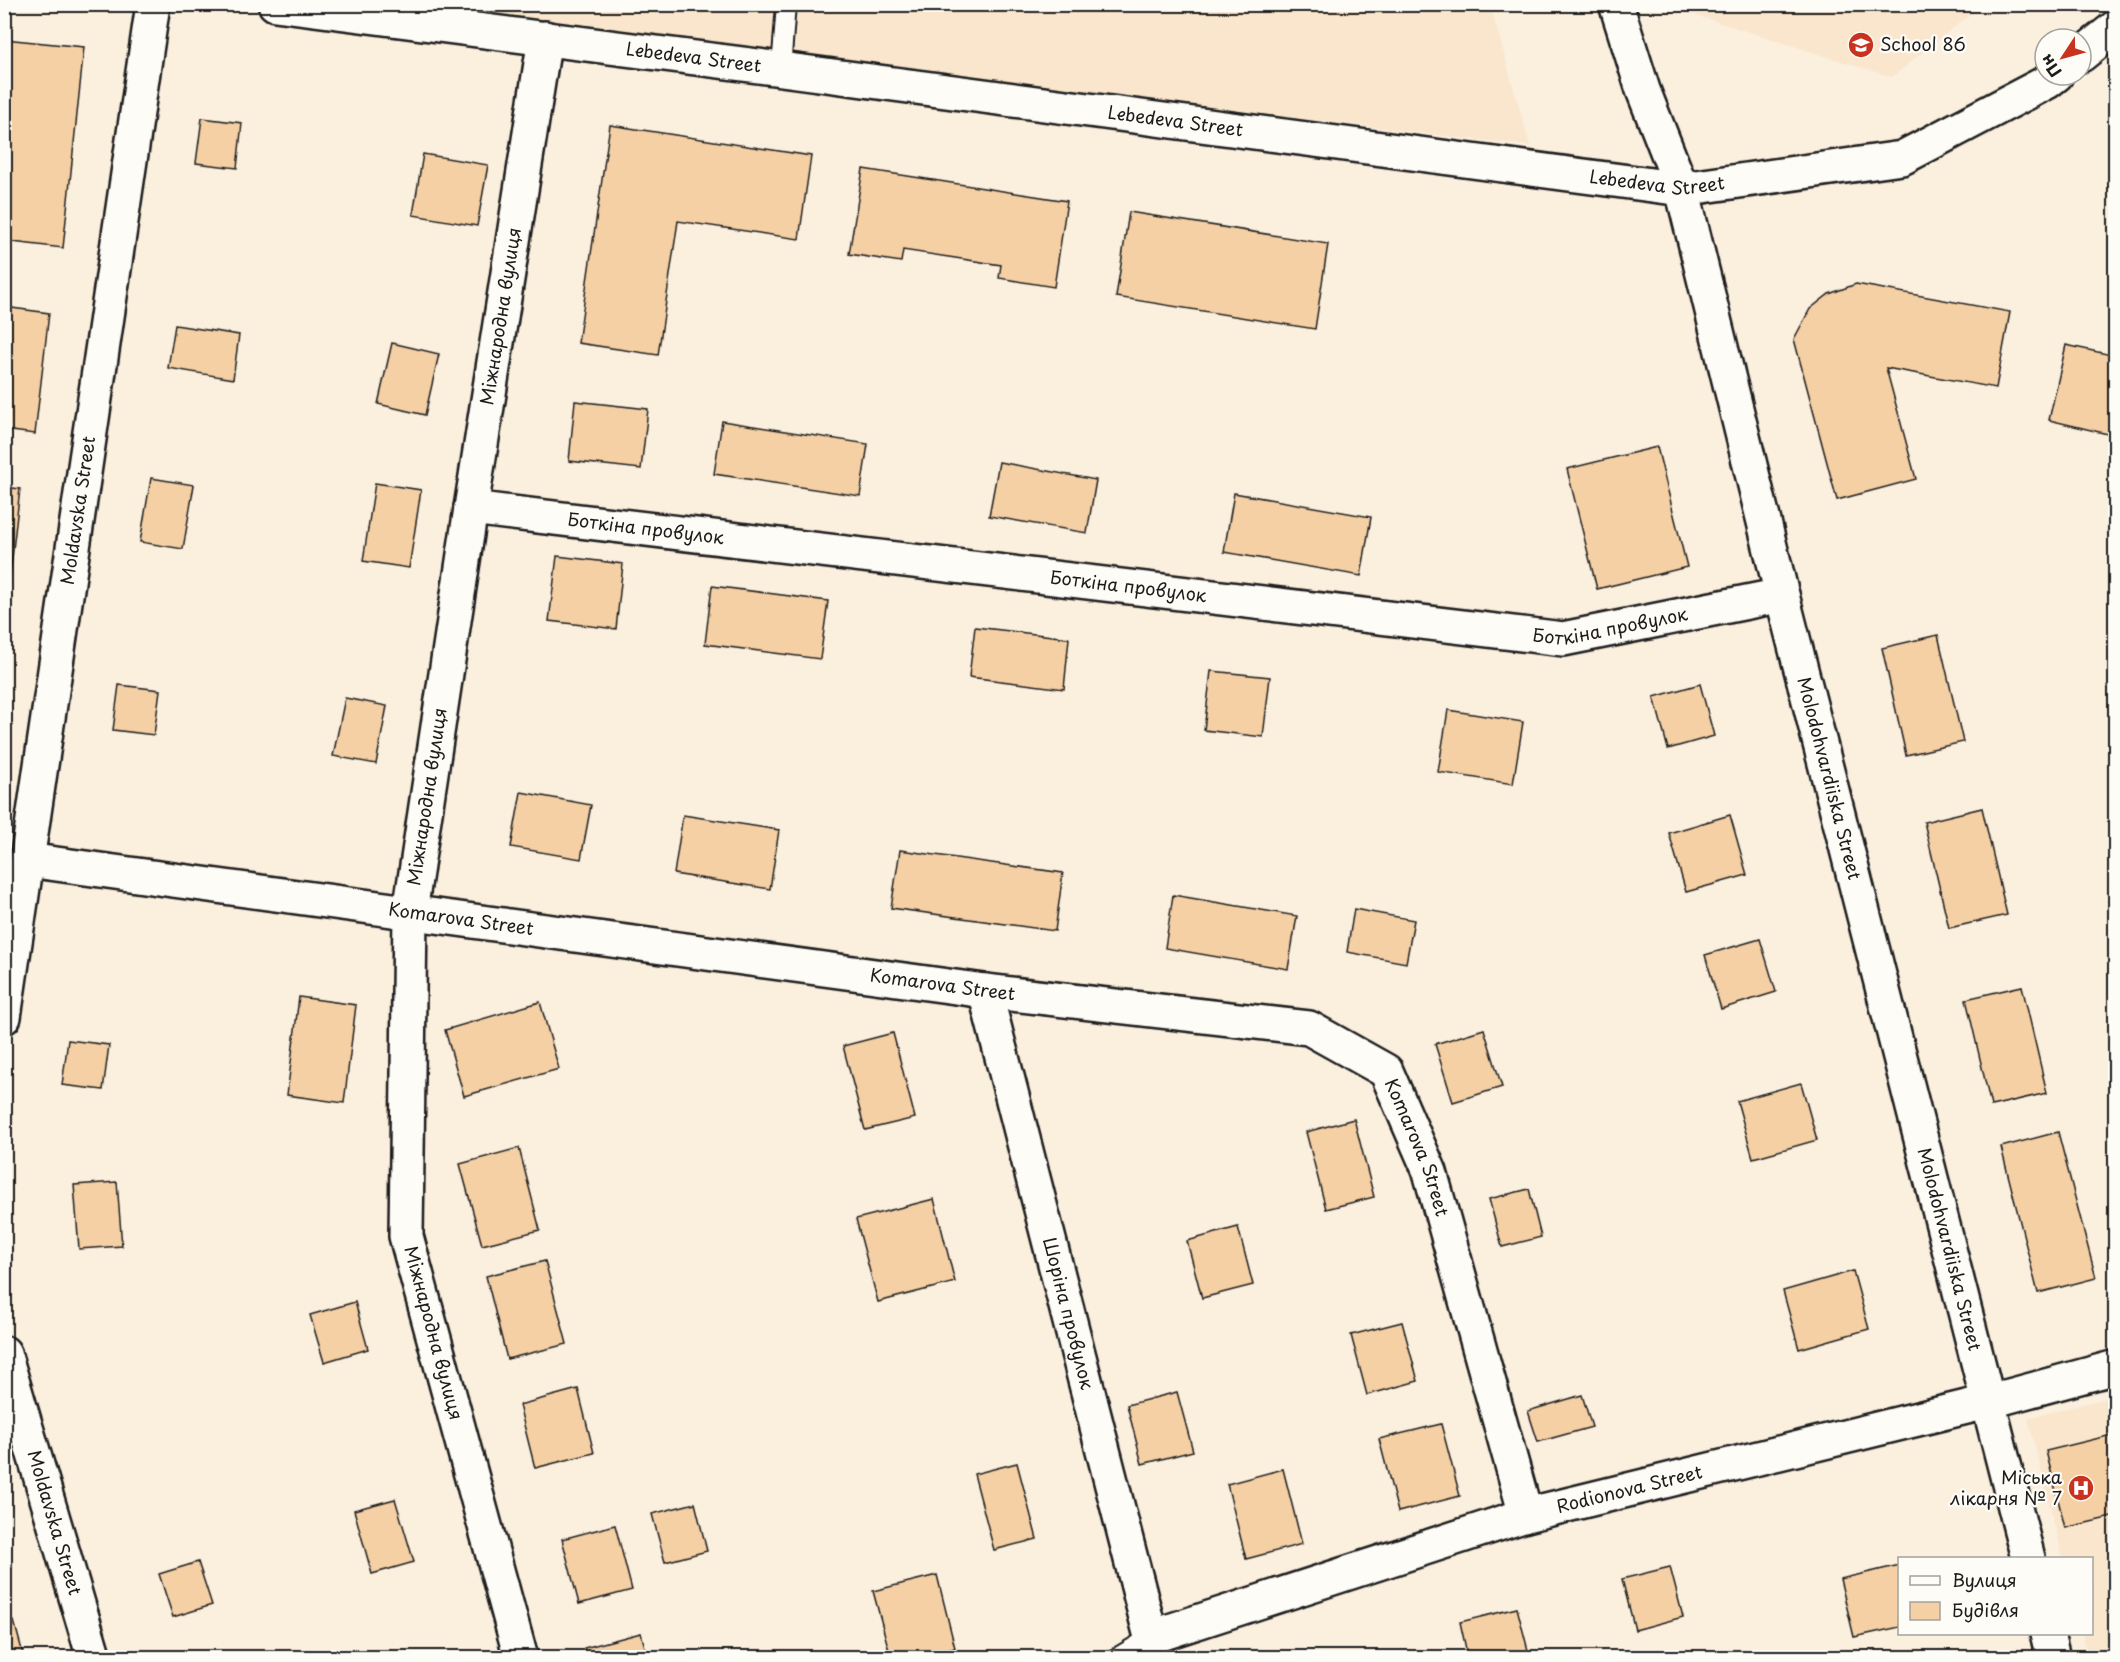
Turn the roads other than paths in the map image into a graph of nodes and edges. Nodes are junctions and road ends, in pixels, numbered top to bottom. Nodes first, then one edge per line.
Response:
1 (153, 4) edge
2 (275, 4) edge
3 (786, 4) edge
4 (1616, 4) edge
5 (2115, 27) edge
6 (545, 38) junction
7 (2093, 45) edge
8 (781, 69) junction
9 (2037, 87) edge
10 (1682, 189) junction
11 (471, 508) junction
12 (1782, 595) junction
13 (27, 860) junction
14 (410, 912) junction
15 (986, 991) junction
16 (4, 1017) edge
17 (4, 1353) edge
18 (2115, 1367) edge
19 (1987, 1402) junction
20 (1526, 1515) junction
21 (2028, 1557) edge
22 (2047, 1635) edge
23 (1151, 1637) junction
24 (94, 1658) edge
25 (521, 1658) edge
26 (1116, 1658) edge
27 (2053, 1658) edge

1 - 13 street, Moldavska Street
2 - 6 street, Lebedeva Street
3 - 8 lane
4 - 10 street, Molodohvardiiska Street
5 - 7 street
6 - 8 street, Lebedeva Street
6 - 11 street, Міжнародна вулиця
8 - 10 street, Lebedeva Street
9 - 10 street, Lebedeva Street
10 - 12 street, Molodohvardiiska Street
11 - 12 street, Боткіна провулок
11 - 14 street, Міжнародна вулиця
12 - 19 street, Molodohvardiiska Street
13 - 14 street, Komarova Street
13 - 16 street, Moldavska Street
14 - 15 street, Komarova Street
14 - 25 street, Міжнародна вулиця
15 - 20 street, Komarova Street
15 - 23 street, Шоріна провулок
17 - 24 street, Moldavska Street
18 - 19 street, Rodionova Street
19 - 20 street, Rodionova Street
19 - 21 street, Molodohvardiiska Street
20 - 23 street, Rodionova Street
22 - 27 street
23 - 26 lane

